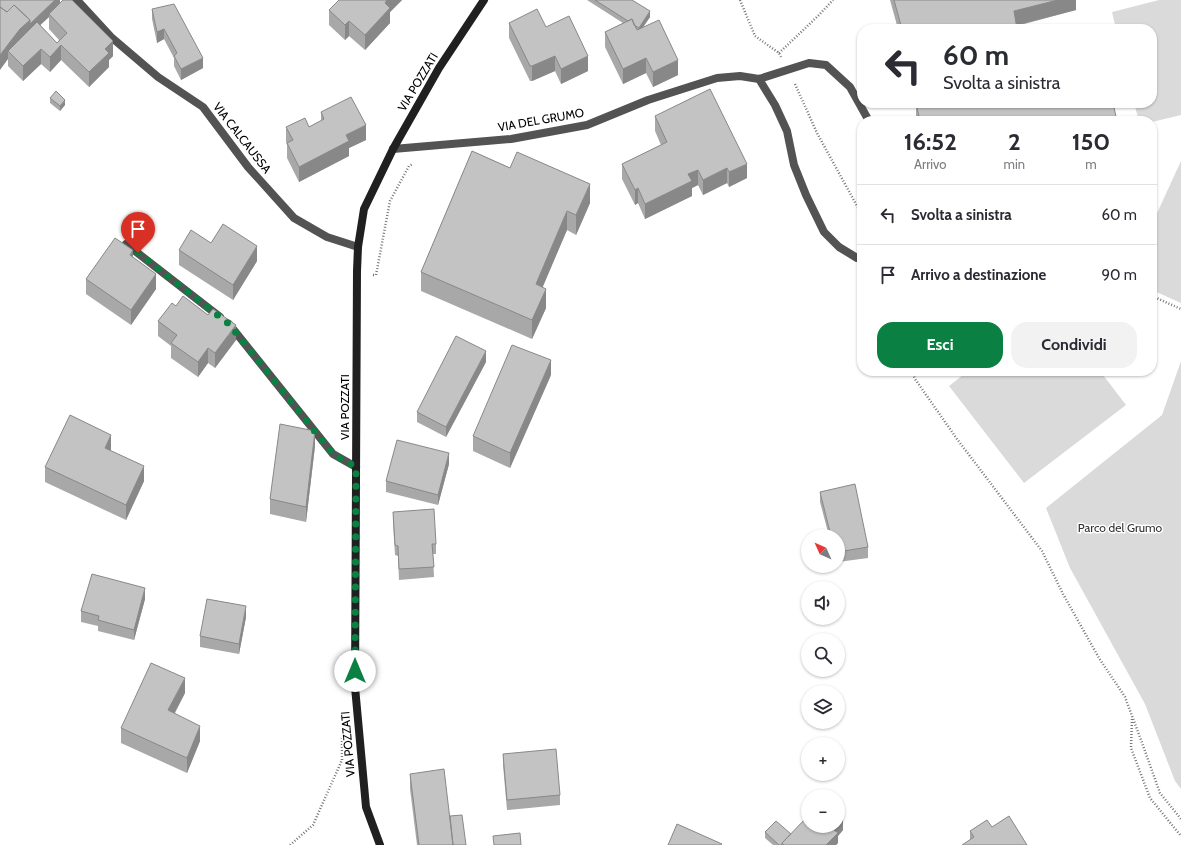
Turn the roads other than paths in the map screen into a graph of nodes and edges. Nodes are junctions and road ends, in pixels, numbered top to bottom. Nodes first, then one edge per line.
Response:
1 (77, 0) edge
2 (484, 0) edge
3 (759, 79) junction
4 (857, 99) edge
5 (393, 149) junction
6 (126, 244) edge
7 (358, 247) junction
8 (857, 258) edge
9 (356, 467) junction
10 (380, 845) edge

1 - 7 street, VIA CALCAUSSA
2 - 5 street, VIA POZZATI
3 - 4 street, VIA DEL GRUMO
3 - 5 street, VIA DEL GRUMO
3 - 8 street
5 - 7 street, VIA POZZATI
6 - 9 street
7 - 9 street, VIA POZZATI
9 - 10 street, VIA POZZATI

